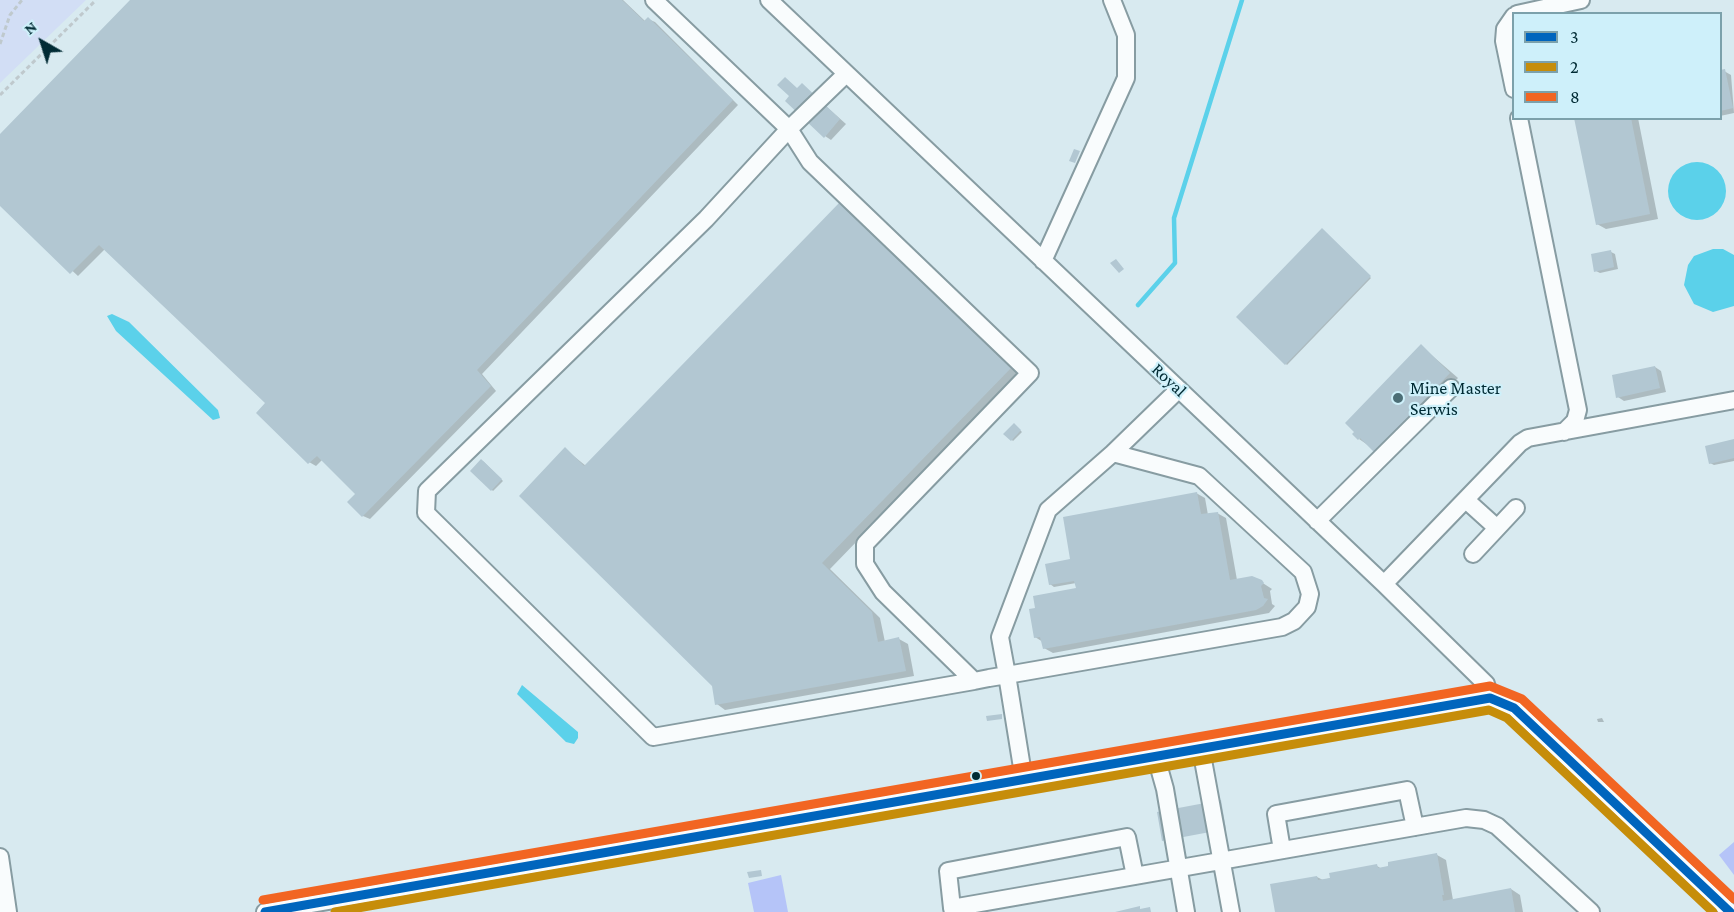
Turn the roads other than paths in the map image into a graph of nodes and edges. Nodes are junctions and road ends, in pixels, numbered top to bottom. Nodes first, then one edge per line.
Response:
1 (654, 0) edge
2 (769, 0) edge
3 (1112, 0) edge
4 (1581, 0) edge
5 (1526, 12) edge
6 (1512, 19) edge
7 (846, 74) junction
8 (1512, 79) edge
9 (1519, 120) edge
10 (789, 129) junction
11 (1044, 261) junction
12 (1451, 388) dead end
13 (1179, 389) junction
14 (1734, 400) edge
15 (1564, 432) junction
16 (1113, 453) junction
17 (1466, 500) junction
18 (1516, 507) dead end
19 (1317, 521) junction
20 (1497, 528) junction
21 (1473, 554) dead end
22 (1384, 584) junction
23 (1008, 675) junction
24 (974, 681) junction
25 (1490, 698) junction
26 (1202, 749) junction
27 (1156, 757) junction
28 (1024, 780) junction
29 (1415, 827) junction
30 (1282, 850) junction
31 (0, 857) edge
32 (1222, 861) junction
33 (1179, 868) junction
34 (1135, 876) junction
35 (350, 905) edge
36 (304, 908) edge
37 (953, 910) edge
38 (8, 912) edge
39 (266, 912) edge
40 (1186, 912) edge
41 (1231, 912) edge
42 (1592, 912) edge
43 (1730, 912) edge

1 - 10 street
2 - 7 street, Royal
3 - 11 street
4 - 5 street
6 - 8 street
7 - 10 street
7 - 11 street, Royal
9 - 15 street
10 - 24 street
10 - 24 street
11 - 13 street, Royal
12 - 19 street
13 - 16 street
13 - 19 street, Royal
14 - 15 street
15 - 17 street
16 - 23 street
16 - 23 street
17 - 20 street
17 - 22 street
18 - 20 street
19 - 22 street, Royal
20 - 21 street
22 - 25 street, Royal
23 - 24 street
23 - 28 street
25 - 26 street
25 - 43 street
26 - 27 street
26 - 32 street
27 - 28 street
27 - 33 street
28 - 35 street
29 - 30 street
29 - 30 street
29 - 42 street
30 - 32 street
31 - 38 street
32 - 33 street
32 - 41 street
33 - 34 street
33 - 40 street
34 - 37 street
34 - 37 street
35 - 36 street
36 - 39 street

